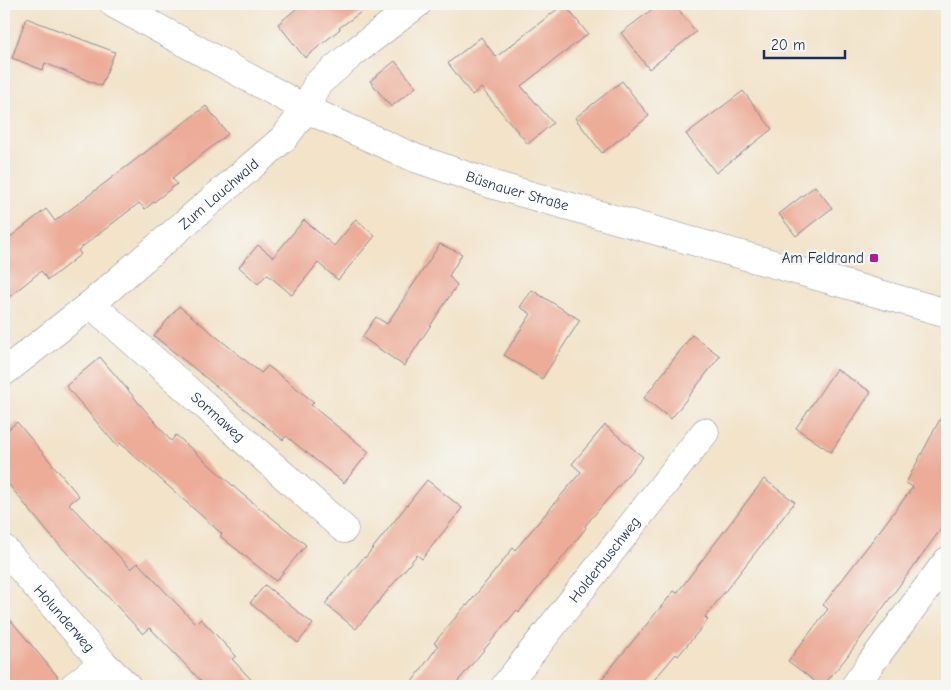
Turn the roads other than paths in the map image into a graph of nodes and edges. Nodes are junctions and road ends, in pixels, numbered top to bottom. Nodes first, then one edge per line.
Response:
1 (114, 4) edge
2 (417, 4) edge
3 (306, 109) junction
4 (91, 304) junction
5 (947, 312) edge
6 (4, 372) edge
7 (705, 432) dead end
8 (344, 529) dead end
9 (4, 549) edge
10 (947, 560) edge
11 (103, 663) junction
12 (74, 686) edge
13 (127, 686) edge
14 (505, 686) edge
15 (855, 686) edge

1 - 3 street, Büsnauer Straße
2 - 3 street, Zum Lauchwald
3 - 4 street, Zum Lauchwald
3 - 5 street, Büsnauer Straße
4 - 6 street, Zum Lauchwald
4 - 8 street, Sormaweg
7 - 14 street, Holderbuschweg
9 - 11 street, Holunderweg
10 - 15 street
11 - 12 street
11 - 13 street, Holunderweg

